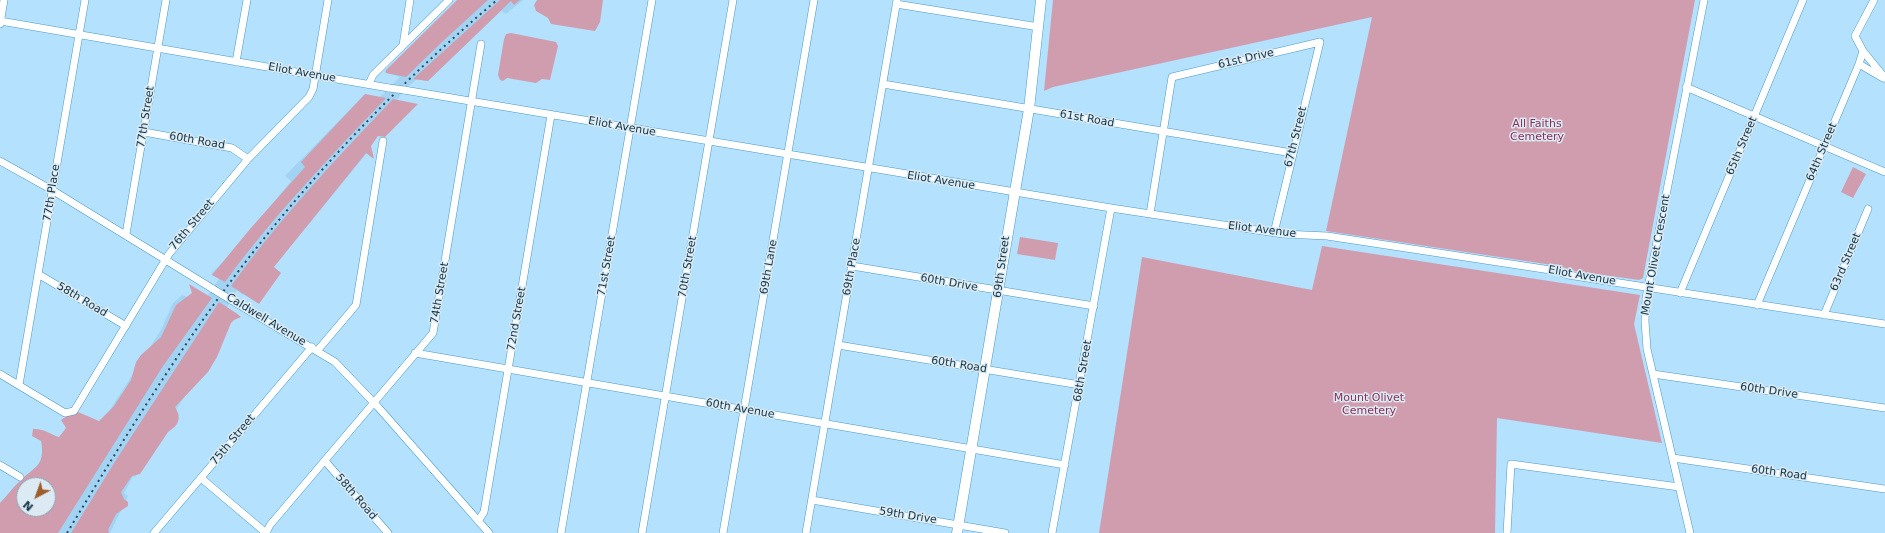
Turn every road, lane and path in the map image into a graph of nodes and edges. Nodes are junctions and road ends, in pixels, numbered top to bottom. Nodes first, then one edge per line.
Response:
1 (4, 0) edge
2 (85, 0) edge
3 (166, 0) edge
4 (247, 0) edge
5 (328, 0) edge
6 (410, 0) edge
7 (449, 0) edge
8 (652, 0) edge
9 (733, 0) edge
10 (814, 0) edge
11 (1041, 0) edge
12 (1704, 0) edge
13 (1803, 0) edge
14 (1874, 0) edge
15 (897, 2) edge
16 (0, 23) edge
17 (1039, 27) junction
18 (79, 35) junction
19 (1320, 42) joint
20 (481, 44) dead end
21 (403, 45) junction
22 (157, 48) junction
23 (1863, 52) junction
24 (236, 62) junction
25 (1859, 64) junction
26 (315, 75) junction
27 (1885, 79) edge
28 (369, 84) junction
29 (883, 84) junction
30 (1686, 87) junction
31 (473, 102) junction
32 (1029, 109) junction
33 (551, 115) junction
34 (1754, 116) junction
35 (630, 129) junction
36 (1163, 131) junction
37 (144, 132) junction
38 (383, 141) dead end
39 (709, 142) junction
40 (1825, 146) junction
41 (1292, 153) junction
42 (788, 155) junction
43 (248, 159) junction
44 (0, 161) edge
45 (868, 169) junction
46 (1885, 172) edge
47 (52, 190) junction
48 (1015, 193) junction
49 (1111, 208) junction
50 (1868, 209) dead end
51 (1150, 214) junction
52 (1274, 233) junction
53 (126, 234) junction
54 (166, 259) junction
55 (852, 266) junction
56 (38, 274) junction
57 (1648, 288) junction
58 (999, 291) junction
59 (1680, 293) junction
60 (1757, 305) junction
61 (1094, 306) junction
62 (1824, 315) junction
63 (1885, 324) edge
64 (126, 326) junction
65 (838, 345) junction
66 (314, 349) junction
67 (415, 353) junction
68 (508, 370) junction
69 (986, 370) junction
70 (0, 374) edge
71 (1653, 374) junction
72 (587, 383) junction
73 (19, 385) junction
74 (1080, 385) junction
75 (665, 396) junction
76 (373, 403) junction
77 (1885, 408) edge
78 (744, 410) junction
79 (825, 423) junction
80 (972, 449) junction
81 (1673, 458) junction
82 (325, 461) junction
83 (0, 465) edge
84 (1065, 465) junction
85 (20, 477) dead end
86 (201, 478) junction
87 (1679, 487) junction
88 (1885, 489) edge
89 (812, 500) junction
90 (478, 521) junction
91 (958, 529) edge
92 (154, 533) edge
93 (266, 533) edge
94 (388, 533) edge
95 (488, 533) edge
96 (561, 533) edge
97 (642, 533) edge
98 (723, 533) edge
99 (806, 533) edge
100 (1005, 533) edge
101 (1052, 533) edge
102 (1507, 533) edge
103 (1690, 533) edge

1 - 16 street
2 - 18 street, 77th Place
3 - 22 street, 77th Street
4 - 24 street
5 - 26 street, 76th Street
6 - 21 street
7 - 21 street
8 - 35 street, 71st Street
9 - 39 street, 70th Street
10 - 42 street, 69th Lane
11 - 17 main road, 69th Street
12 - 30 street, Mount Olivet Crescent
13 - 34 street, 65th Street
14 - 23 street
15 - 17 street
15 - 29 street, 69th Place
16 - 18 street, Eliot Avenue
17 - 32 main road, 69th Street
18 - 22 street, Eliot Avenue
18 - 47 street, 77th Place
19 - 36 street, 61st Drive
19 - 41 street, 67th Street
20 - 31 street, 74th Street
21 - 28 street
22 - 24 street, Eliot Avenue
22 - 37 street, 77th Street
23 - 25 street, 64th Street
23 - 27 street
24 - 26 street, Eliot Avenue
25 - 27 street
25 - 40 street, 64th Street
26 - 28 street, Eliot Avenue
26 - 43 street, 76th Street
28 - 31 street, Eliot Avenue, bridge
29 - 32 street, 61st Road
29 - 45 street, 69th Place
30 - 34 street
30 - 57 street, Mount Olivet Crescent
31 - 33 street, Eliot Avenue
31 - 67 street, 74th Street
32 - 36 street, 61st Road
32 - 48 main road, 69th Street
33 - 35 street, Eliot Avenue
33 - 68 street, 72nd Street
34 - 40 street
34 - 59 street, 65th Street
35 - 39 street, Eliot Avenue
35 - 72 street, 71st Street
36 - 41 street, 61st Road
36 - 51 street
37 - 43 street, 60th Road
37 - 53 street, 77th Street
38 - 66 street, 75th Street
39 - 42 street, Eliot Avenue
39 - 75 street, 70th Street
40 - 46 street
40 - 60 street, 64th Street
41 - 52 street, 67th Street
42 - 45 street, Eliot Avenue
42 - 78 street, 69th Lane
43 - 54 street, 76th Street
44 - 47 street, Caldwell Avenue
45 - 48 street, Eliot Avenue
45 - 55 street, 69th Place
47 - 53 street, Caldwell Avenue
47 - 56 street, 77th Place
48 - 49 street, Eliot Avenue
48 - 58 main road, 69th Street
49 - 51 street, Eliot Avenue
49 - 61 street, 68th Street
50 - 62 street, 63rd Street
51 - 52 street, Eliot Avenue
52 - 57 street, Eliot Avenue
53 - 54 street, Caldwell Avenue
54 - 64 street, 76th Street
54 - 66 street, Caldwell Avenue, bridge
55 - 58 street, 60th Drive
55 - 65 street, 69th Place
56 - 64 street, 58th Road
56 - 73 street, 77th Place
57 - 59 street, Eliot Avenue
57 - 71 street, Mount Olivet Crescent
58 - 61 street, 60th Drive
58 - 69 main road, 69th Street
59 - 60 street, Eliot Avenue
60 - 62 street, Eliot Avenue
61 - 74 street, 68th Street
62 - 63 street, Eliot Avenue
64 - 73 street, 76th Street
65 - 69 street, 60th Road
65 - 79 street, 69th Place
66 - 76 street, Caldwell Avenue
66 - 86 street, 75th Street
67 - 68 street, 60th Avenue
67 - 76 street, 74th Street
68 - 72 street, 60th Avenue
68 - 90 street, 72nd Street
69 - 74 street, 60th Road
69 - 80 main road, 69th Street
70 - 73 street
71 - 77 street, 60th Drive
71 - 81 street, Mount Olivet Crescent
72 - 75 street, 60th Avenue
72 - 96 street, 71st Street
74 - 84 street, 68th Street
75 - 78 street, 60th Avenue
75 - 97 street, 70th Street
76 - 82 street, 74th Street
76 - 90 street, Caldwell Avenue
78 - 79 street, 60th Avenue
78 - 98 street, 69th Lane
79 - 80 street, 60th Avenue
79 - 89 street, 69th Place
80 - 84 street, 60th Avenue
80 - 91 main road, 69th Street
81 - 87 street, Mount Olivet Crescent
81 - 88 street, 60th Road
82 - 93 street, 74th Street
82 - 94 street, 58th Road
83 - 85 street
84 - 101 street, 68th Street
86 - 92 street, 75th Street
86 - 93 street
87 - 102 street
87 - 103 street, Mount Olivet Crescent
89 - 91 street, 59th Drive
89 - 99 street, 69th Place
90 - 95 street, Caldwell Avenue
91 - 100 street, 59th Drive

